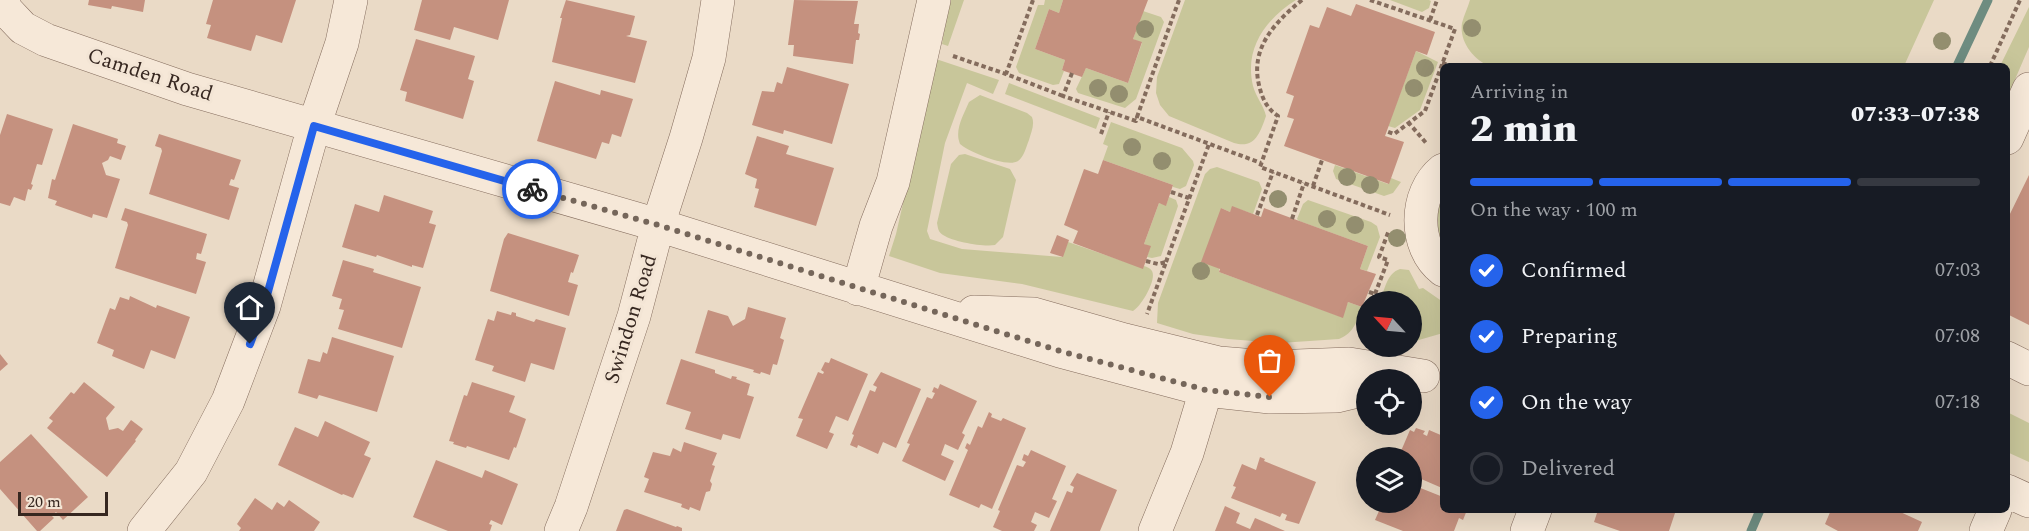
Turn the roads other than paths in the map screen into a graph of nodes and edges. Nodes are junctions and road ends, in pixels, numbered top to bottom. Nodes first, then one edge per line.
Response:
1 (3, 0) edge
2 (351, 0) edge
3 (718, 0) edge
4 (934, 0) edge
5 (2029, 89) edge
6 (314, 126) junction
7 (2010, 131) edge
8 (1437, 160) edge
9 (658, 225) junction
10 (1440, 268) edge
11 (858, 289) junction
12 (928, 310) junction
13 (2010, 360) edge
14 (2029, 369) edge
15 (1425, 376) edge
16 (1206, 390) junction
17 (1356, 391) edge
18 (2010, 492) edge
19 (2029, 501) edge
20 (1534, 513) edge
21 (1994, 513) edge
22 (144, 531) edge
23 (561, 531) edge
24 (1155, 531) edge
25 (1527, 531) edge
26 (1986, 531) edge

1 - 6 street, Camden Road
2 - 6 street
3 - 9 street, Swindon Road
4 - 11 street
5 - 7 street
6 - 9 street, Camden Road
6 - 22 street
8 - 10 street
9 - 11 street, Camden Road
9 - 23 street, Swindon Road
11 - 12 street, Camden Road
12 - 15 street
12 - 16 street
13 - 14 street
16 - 17 street
16 - 24 street
18 - 19 street
20 - 25 street
21 - 26 street

